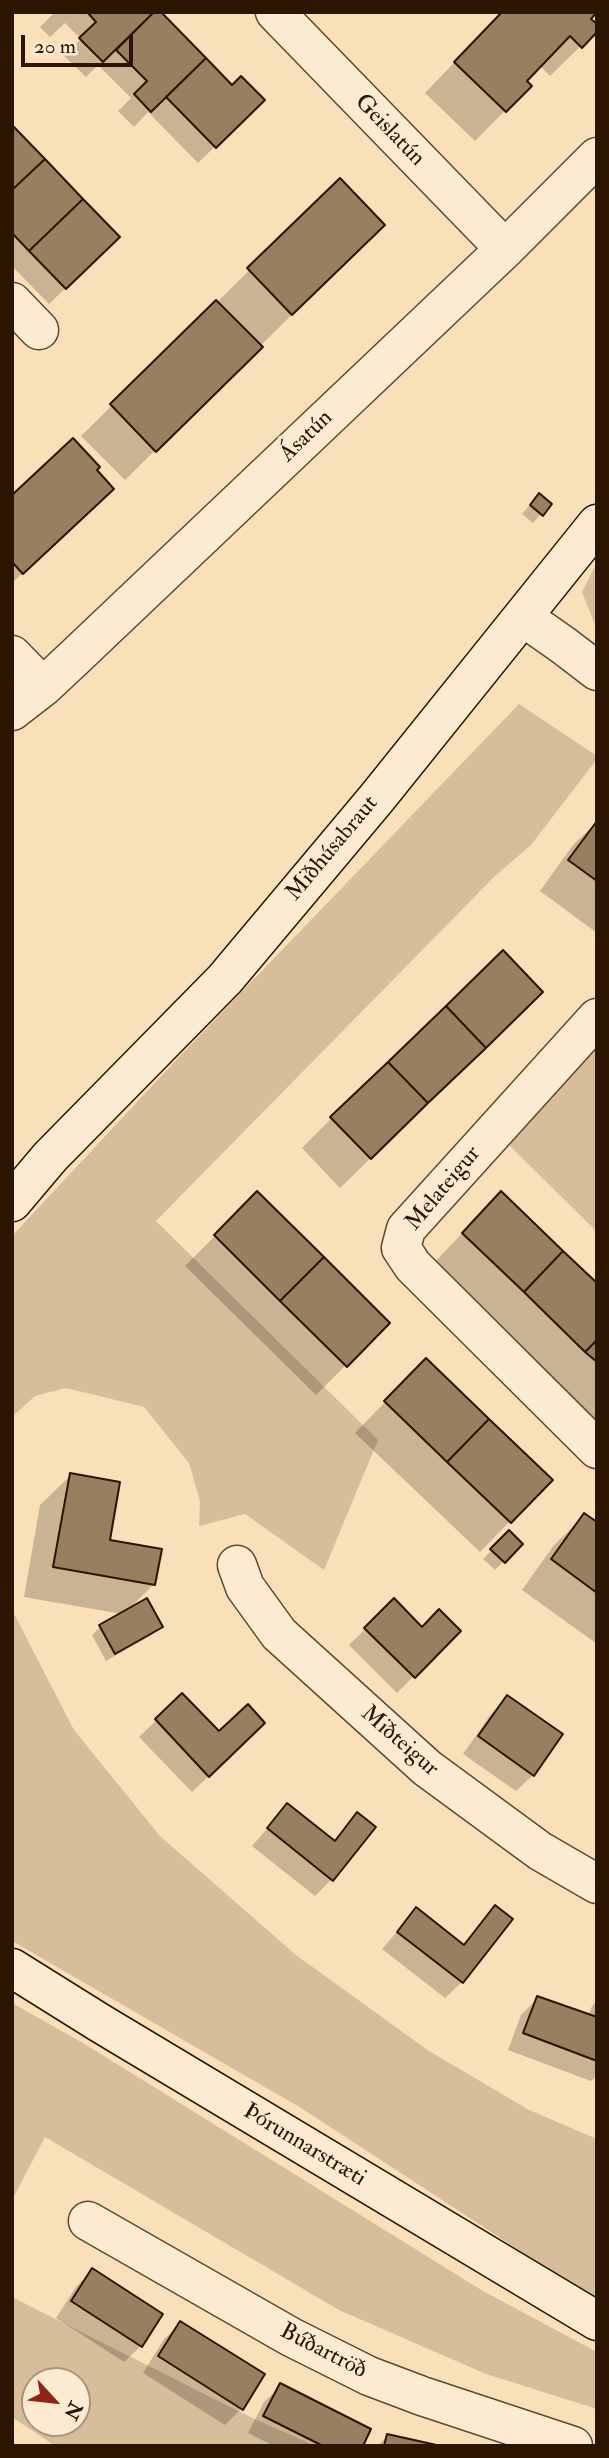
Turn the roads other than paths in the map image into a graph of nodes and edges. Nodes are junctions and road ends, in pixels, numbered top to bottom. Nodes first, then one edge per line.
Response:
1 (275, 12) edge
2 (597, 157) edge
3 (505, 248) junction
4 (12, 302) edge
5 (39, 330) dead end
6 (597, 524) edge
7 (523, 617) junction
8 (12, 655) edge
9 (597, 671) edge
10 (43, 687) junction
11 (12, 711) edge
12 (597, 1018) edge
13 (50, 1157) junction
14 (12, 1182) edge
15 (12, 1202) edge
16 (597, 1449) edge
17 (237, 1565) dead end
18 (597, 1884) edge
19 (12, 1968) edge
20 (88, 2221) dead end
21 (597, 2321) edge
22 (573, 2446) edge

1 - 3 street, Geislatún
2 - 3 street, Ásatún
3 - 10 street, Ásatún
4 - 5 street
6 - 7 street, Miðhúsabraut
7 - 9 street
7 - 13 street, Miðhúsabraut
8 - 10 street
10 - 11 street, Ásatún
12 - 16 street, Melateigur
13 - 14 street, Miðhúsabraut
13 - 15 street, Miðhúsabraut
17 - 18 street, Miðteigur
19 - 21 street, Þórunnarstræti
20 - 22 street, Búðartröð

